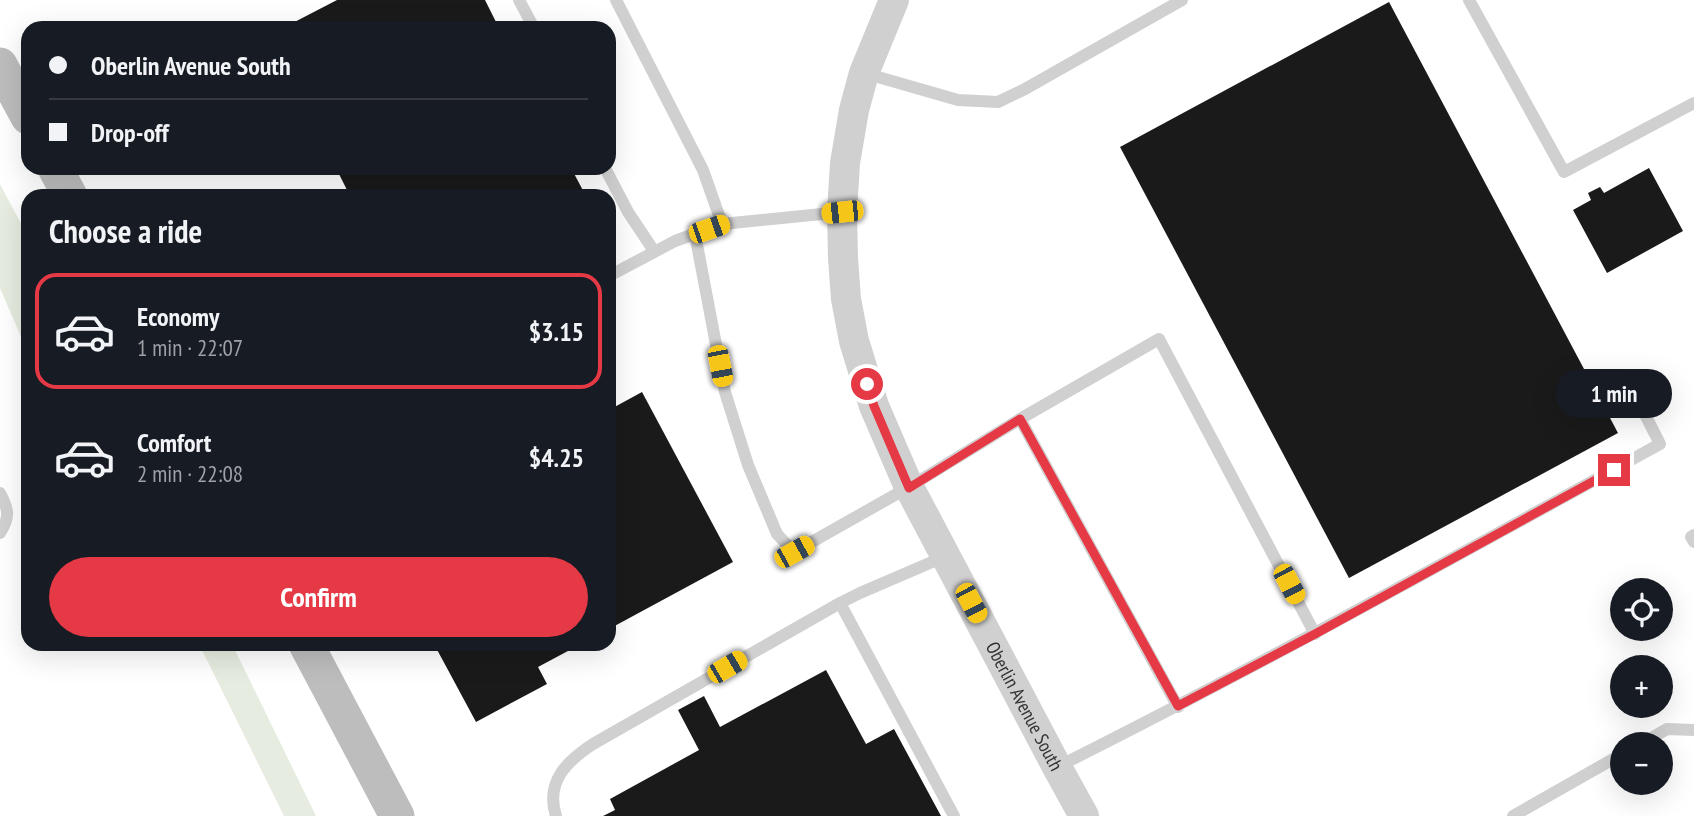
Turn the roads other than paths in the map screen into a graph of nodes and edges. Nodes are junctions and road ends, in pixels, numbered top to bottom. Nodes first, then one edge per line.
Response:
1 (519, 0) edge
2 (616, 0) edge
3 (894, 0) edge
4 (1182, 0) edge
5 (1469, 0) edge
6 (530, 21) edge
7 (0, 65) edge
8 (864, 73) junction
9 (1694, 103) edge
10 (21, 104) edge
11 (610, 175) edge
12 (842, 212) junction
13 (722, 224) junction
14 (695, 234) junction
15 (654, 251) junction
16 (616, 272) edge
17 (1628, 381) dead end
18 (1020, 419) junction
19 (909, 488) junction
20 (0, 493) edge
21 (0, 533) edge
22 (1694, 535) edge
23 (1694, 541) edge
24 (946, 556) junction
25 (840, 603) junction
26 (1315, 634) junction
27 (310, 651) edge
28 (1178, 706) junction
29 (1694, 730) edge
30 (1662, 732) edge
31 (1610, 761) edge
32 (1057, 768) junction
33 (397, 816) edge
34 (556, 816) edge
35 (954, 816) edge
36 (1084, 816) edge
37 (1513, 816) edge

1 - 6 lane
2 - 13 lane
3 - 8 street, Oberlin Avenue South
4 - 8 lane
5 - 9 lane
7 - 10 main road
8 - 12 street, Oberlin Avenue South
11 - 15 lane
12 - 13 lane
12 - 19 street, Oberlin Avenue South
13 - 14 lane
14 - 15 lane
14 - 19 lane
15 - 16 lane
17 - 26 lane
18 - 19 lane
18 - 26 lane
18 - 28 lane
19 - 24 street, Oberlin Avenue South
20 - 21 lane
22 - 23 lane
24 - 25 lane
24 - 32 street, Oberlin Avenue South
25 - 34 lane
25 - 35 lane
26 - 28 lane
27 - 33 main road
28 - 32 lane
29 - 30 lane
31 - 37 lane
32 - 36 street, Oberlin Avenue South

